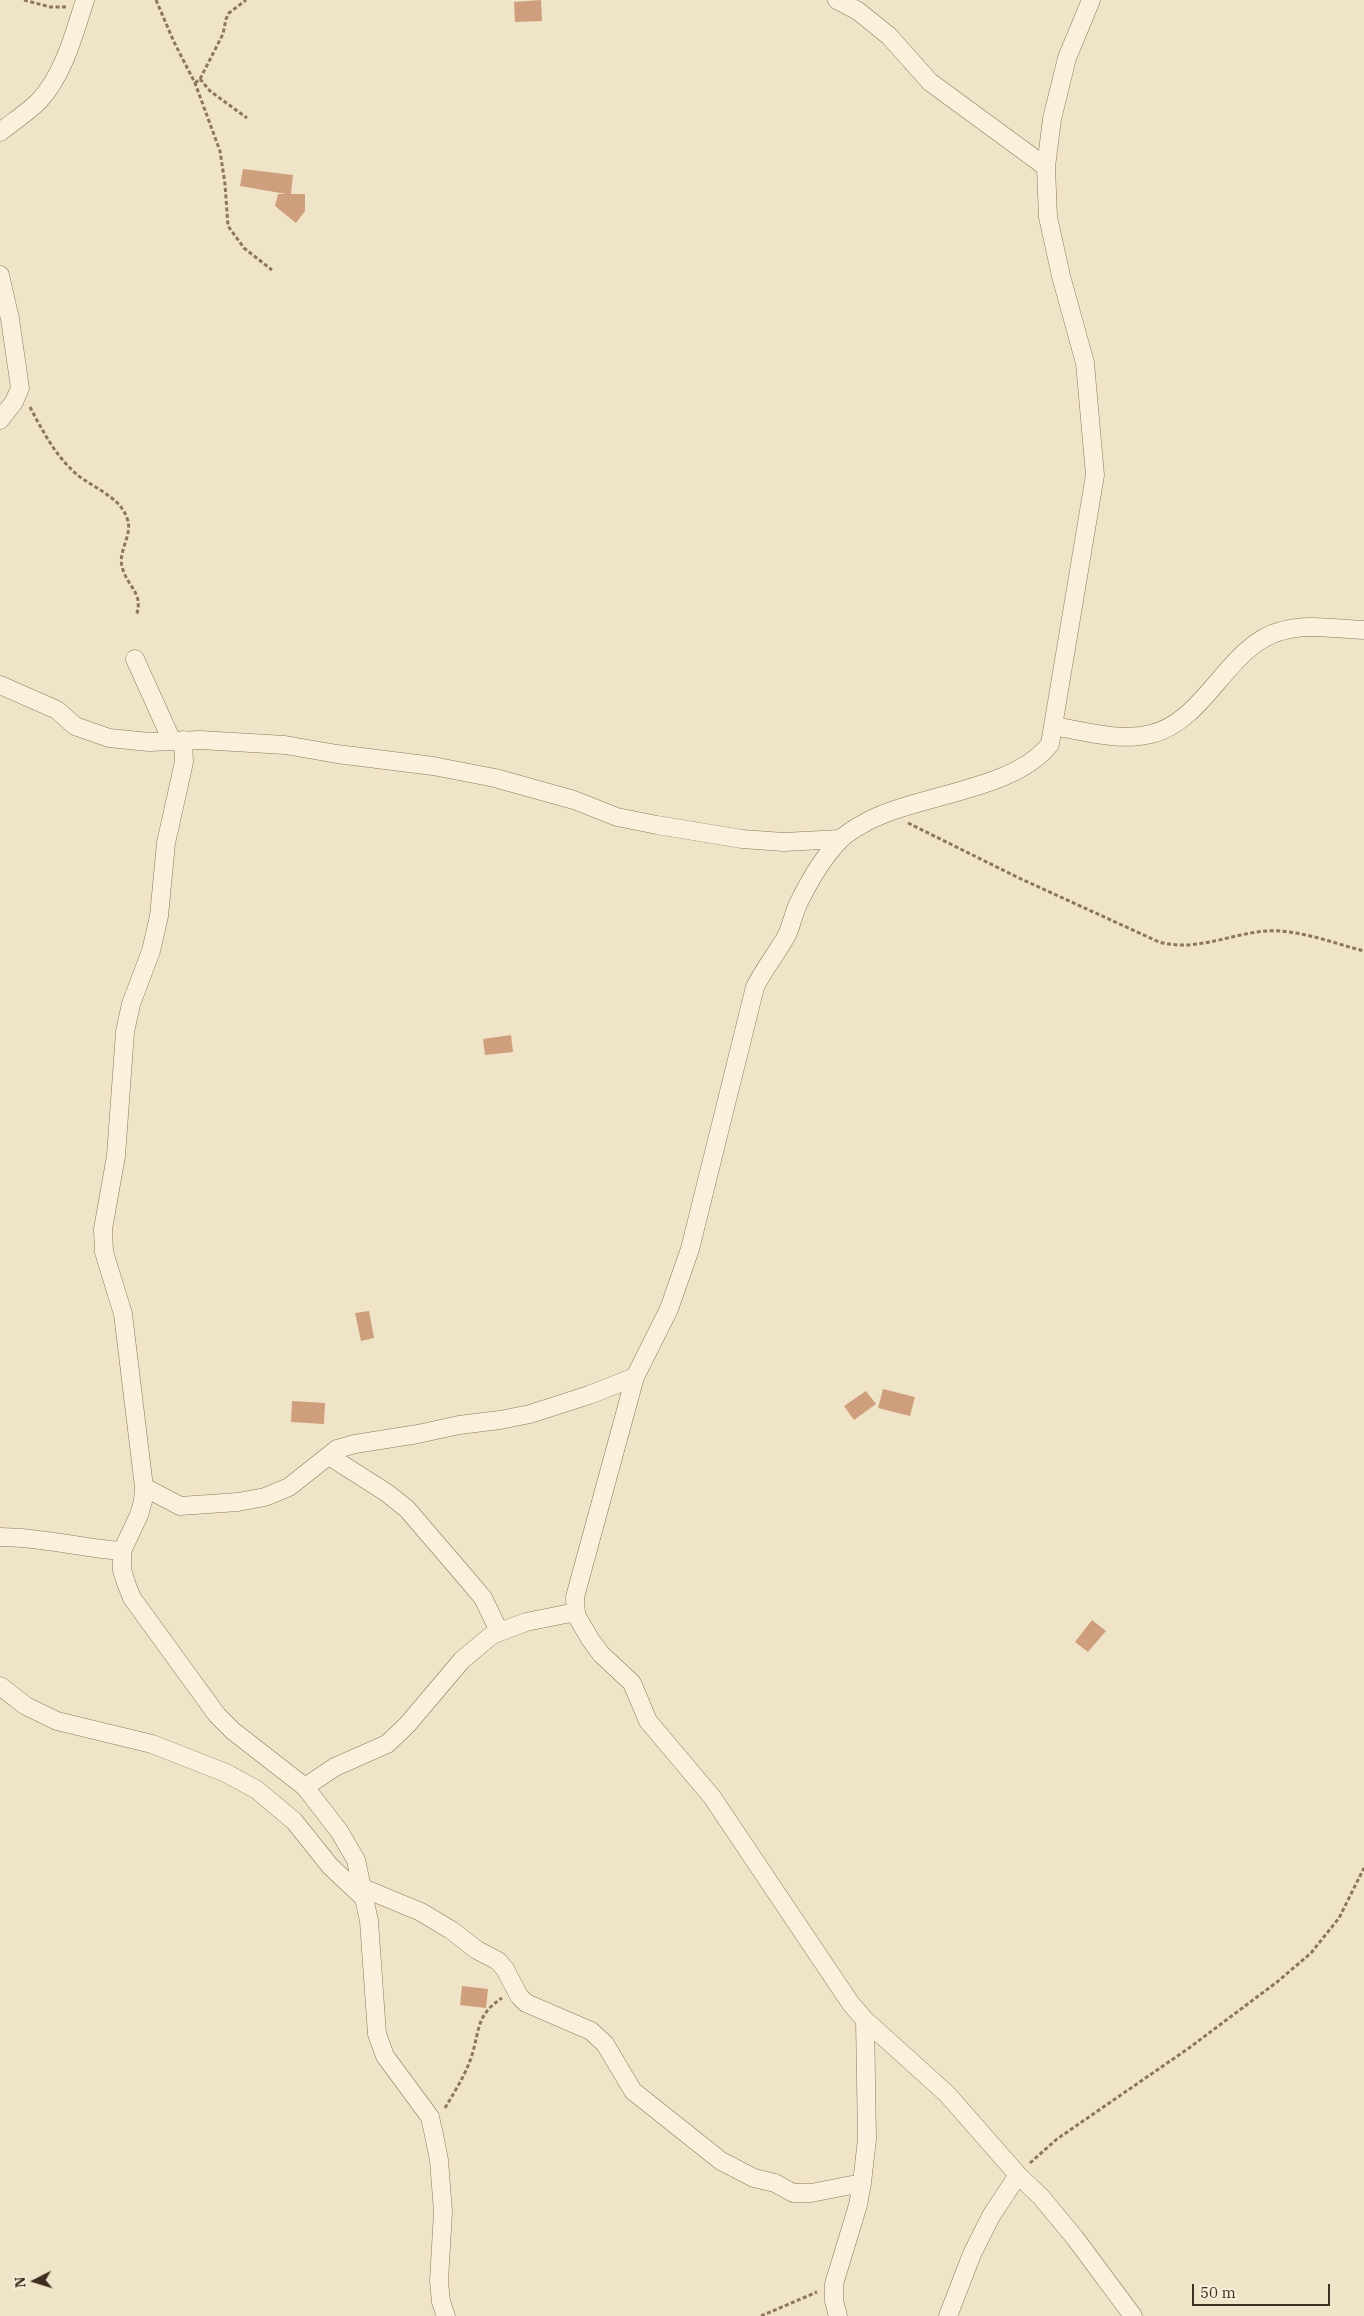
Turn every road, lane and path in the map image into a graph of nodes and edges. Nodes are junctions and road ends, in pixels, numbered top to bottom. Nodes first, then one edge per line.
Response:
1 (24, 0) edge
2 (156, 0) edge
3 (246, 0) edge
4 (837, 0) edge
5 (1091, 0) edge
6 (80, 3) edge
7 (200, 78) junction
8 (195, 83) junction
9 (247, 118) dead end
10 (0, 132) edge
11 (1046, 167) junction
12 (272, 270) dead end
13 (0, 275) edge
14 (20, 388) junction
15 (0, 420) edge
16 (136, 616) dead end
17 (1364, 630) edge
18 (135, 659) dead end
19 (0, 685) edge
20 (1053, 726) junction
21 (178, 741) junction
22 (885, 812) junction
23 (840, 839) junction
24 (1364, 951) edge
25 (635, 1377) junction
26 (329, 1456) junction
27 (144, 1487) junction
28 (0, 1537) edge
29 (122, 1551) junction
30 (576, 1612) junction
31 (499, 1631) junction
32 (0, 1686) edge
33 (305, 1787) junction
34 (1364, 1868) edge
35 (364, 1894) junction
36 (515, 1990) junction
37 (865, 2020) junction
38 (430, 2117) junction
39 (1018, 2175) junction
40 (862, 2183) junction
41 (834, 2284) junction
42 (446, 2316) edge
43 (761, 2316) edge
44 (838, 2316) edge
45 (948, 2316) edge
46 (1133, 2316) edge

1 - 6 path
2 - 8 path
3 - 7 path
4 - 11 street
5 - 11 street
6 - 10 street
7 - 8 path
7 - 9 path
8 - 12 path
11 - 20 street
13 - 14 street
14 - 15 street
14 - 16 path
17 - 20 street
18 - 21 street
19 - 21 street
20 - 22 street
21 - 23 street
21 - 27 street
22 - 23 street
22 - 24 path
23 - 25 street
25 - 26 street
25 - 30 street
26 - 27 street
26 - 31 street
27 - 29 street
28 - 29 street
29 - 33 street
30 - 31 street
30 - 37 street
31 - 33 street
32 - 35 street
33 - 35 street
34 - 39 path
35 - 36 street
35 - 38 street
36 - 38 path
36 - 40 street
37 - 39 street
37 - 40 street
38 - 42 street
39 - 45 street
39 - 46 street
40 - 41 street
41 - 43 path
41 - 44 street

